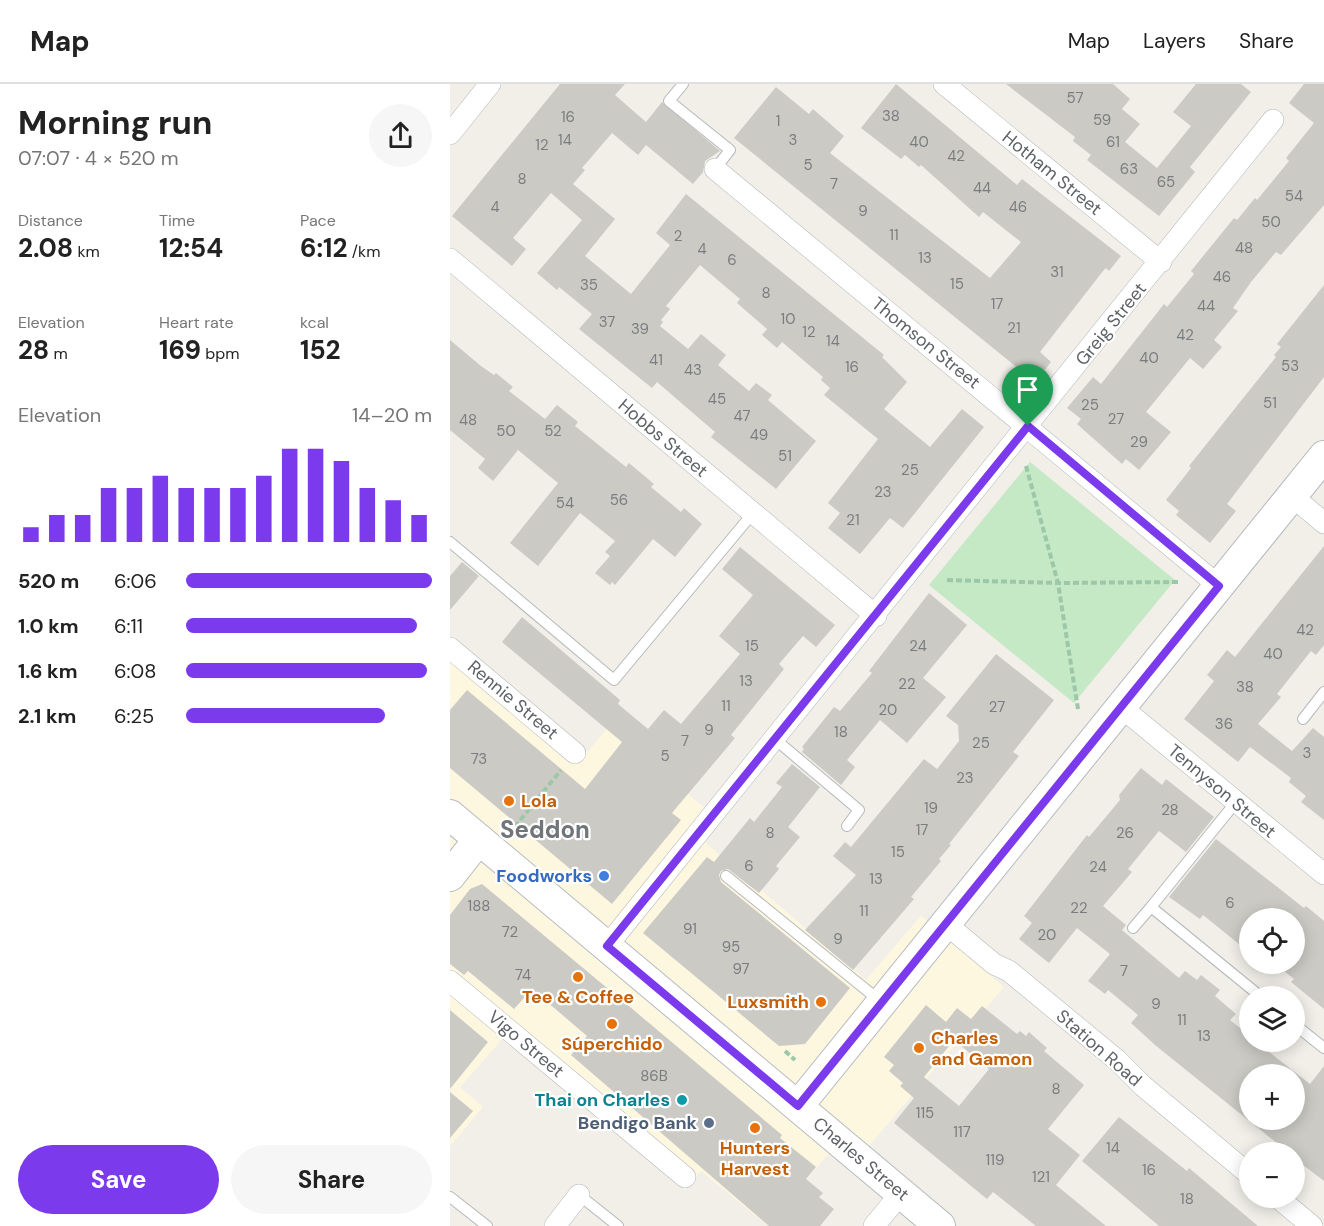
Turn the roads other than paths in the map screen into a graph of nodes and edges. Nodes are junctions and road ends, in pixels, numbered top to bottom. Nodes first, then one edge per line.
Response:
1 (490, 84) edge
2 (683, 84) edge
3 (944, 84) edge
4 (1273, 120) dead end
5 (450, 134) edge
6 (715, 170) joint
7 (450, 260) edge
8 (1161, 262) junction
9 (1028, 426) junction
10 (1324, 456) edge
11 (1292, 496) junction
12 (753, 513) junction
13 (1324, 523) edge
14 (450, 542) edge
15 (1219, 586) junction
16 (876, 616) junction
17 (450, 648) edge
18 (1323, 695) edge
19 (1121, 707) junction
20 (1302, 718) dead end
21 (776, 740) junction
22 (575, 753) road end
23 (1236, 802) junction
24 (847, 826) dead end
25 (467, 835) edge
26 (1324, 874) edge
27 (450, 876) edge
28 (726, 876) dead end
29 (1151, 907) junction
30 (946, 924) junction
31 (1133, 928) dead end
32 (607, 946) junction
33 (450, 981) edge
34 (1248, 986) edge
35 (882, 1003) junction
36 (1305, 1033) edge
37 (1324, 1048) edge
38 (798, 1106) junction
39 (1239, 1166) edge
40 (685, 1177) dead end
41 (901, 1193) junction
42 (579, 1195) joint
43 (450, 1197) edge
44 (1290, 1208) edge
45 (487, 1226) edge
46 (555, 1226) edge
47 (618, 1226) edge
48 (874, 1226) edge
49 (940, 1226) edge
50 (1312, 1226) edge

1 - 5 street
2 - 6 lane
3 - 8 street, Hotham Street
4 - 8 street, Greig Street
6 - 9 street, Thomson Street
7 - 12 street, Hobbs Street
8 - 9 street, Greig Street
9 - 15 street, Thomson Street
9 - 16 street, Greig Street
10 - 11 street
11 - 13 street
11 - 15 street
12 - 14 lane
12 - 16 street, Hobbs Street
15 - 19 street
16 - 21 street, Greig Street
17 - 22 street, Rennie Street
18 - 20 lane
19 - 23 street, Tennyson Street
19 - 30 street
21 - 24 lane
21 - 32 street, Greig Street
23 - 26 street, Tennyson Street
23 - 29 lane
25 - 27 street
25 - 32 street, Charles Street
28 - 35 lane
29 - 31 lane
29 - 34 lane
30 - 35 street
30 - 39 street, Station Road
32 - 38 street, Charles Street
33 - 40 street, Vigo Street
35 - 38 street
36 - 37 lane
38 - 41 street, Charles Street
41 - 48 street
41 - 49 street, Charles Street
42 - 46 street
42 - 47 lane
43 - 45 lane
44 - 50 street

